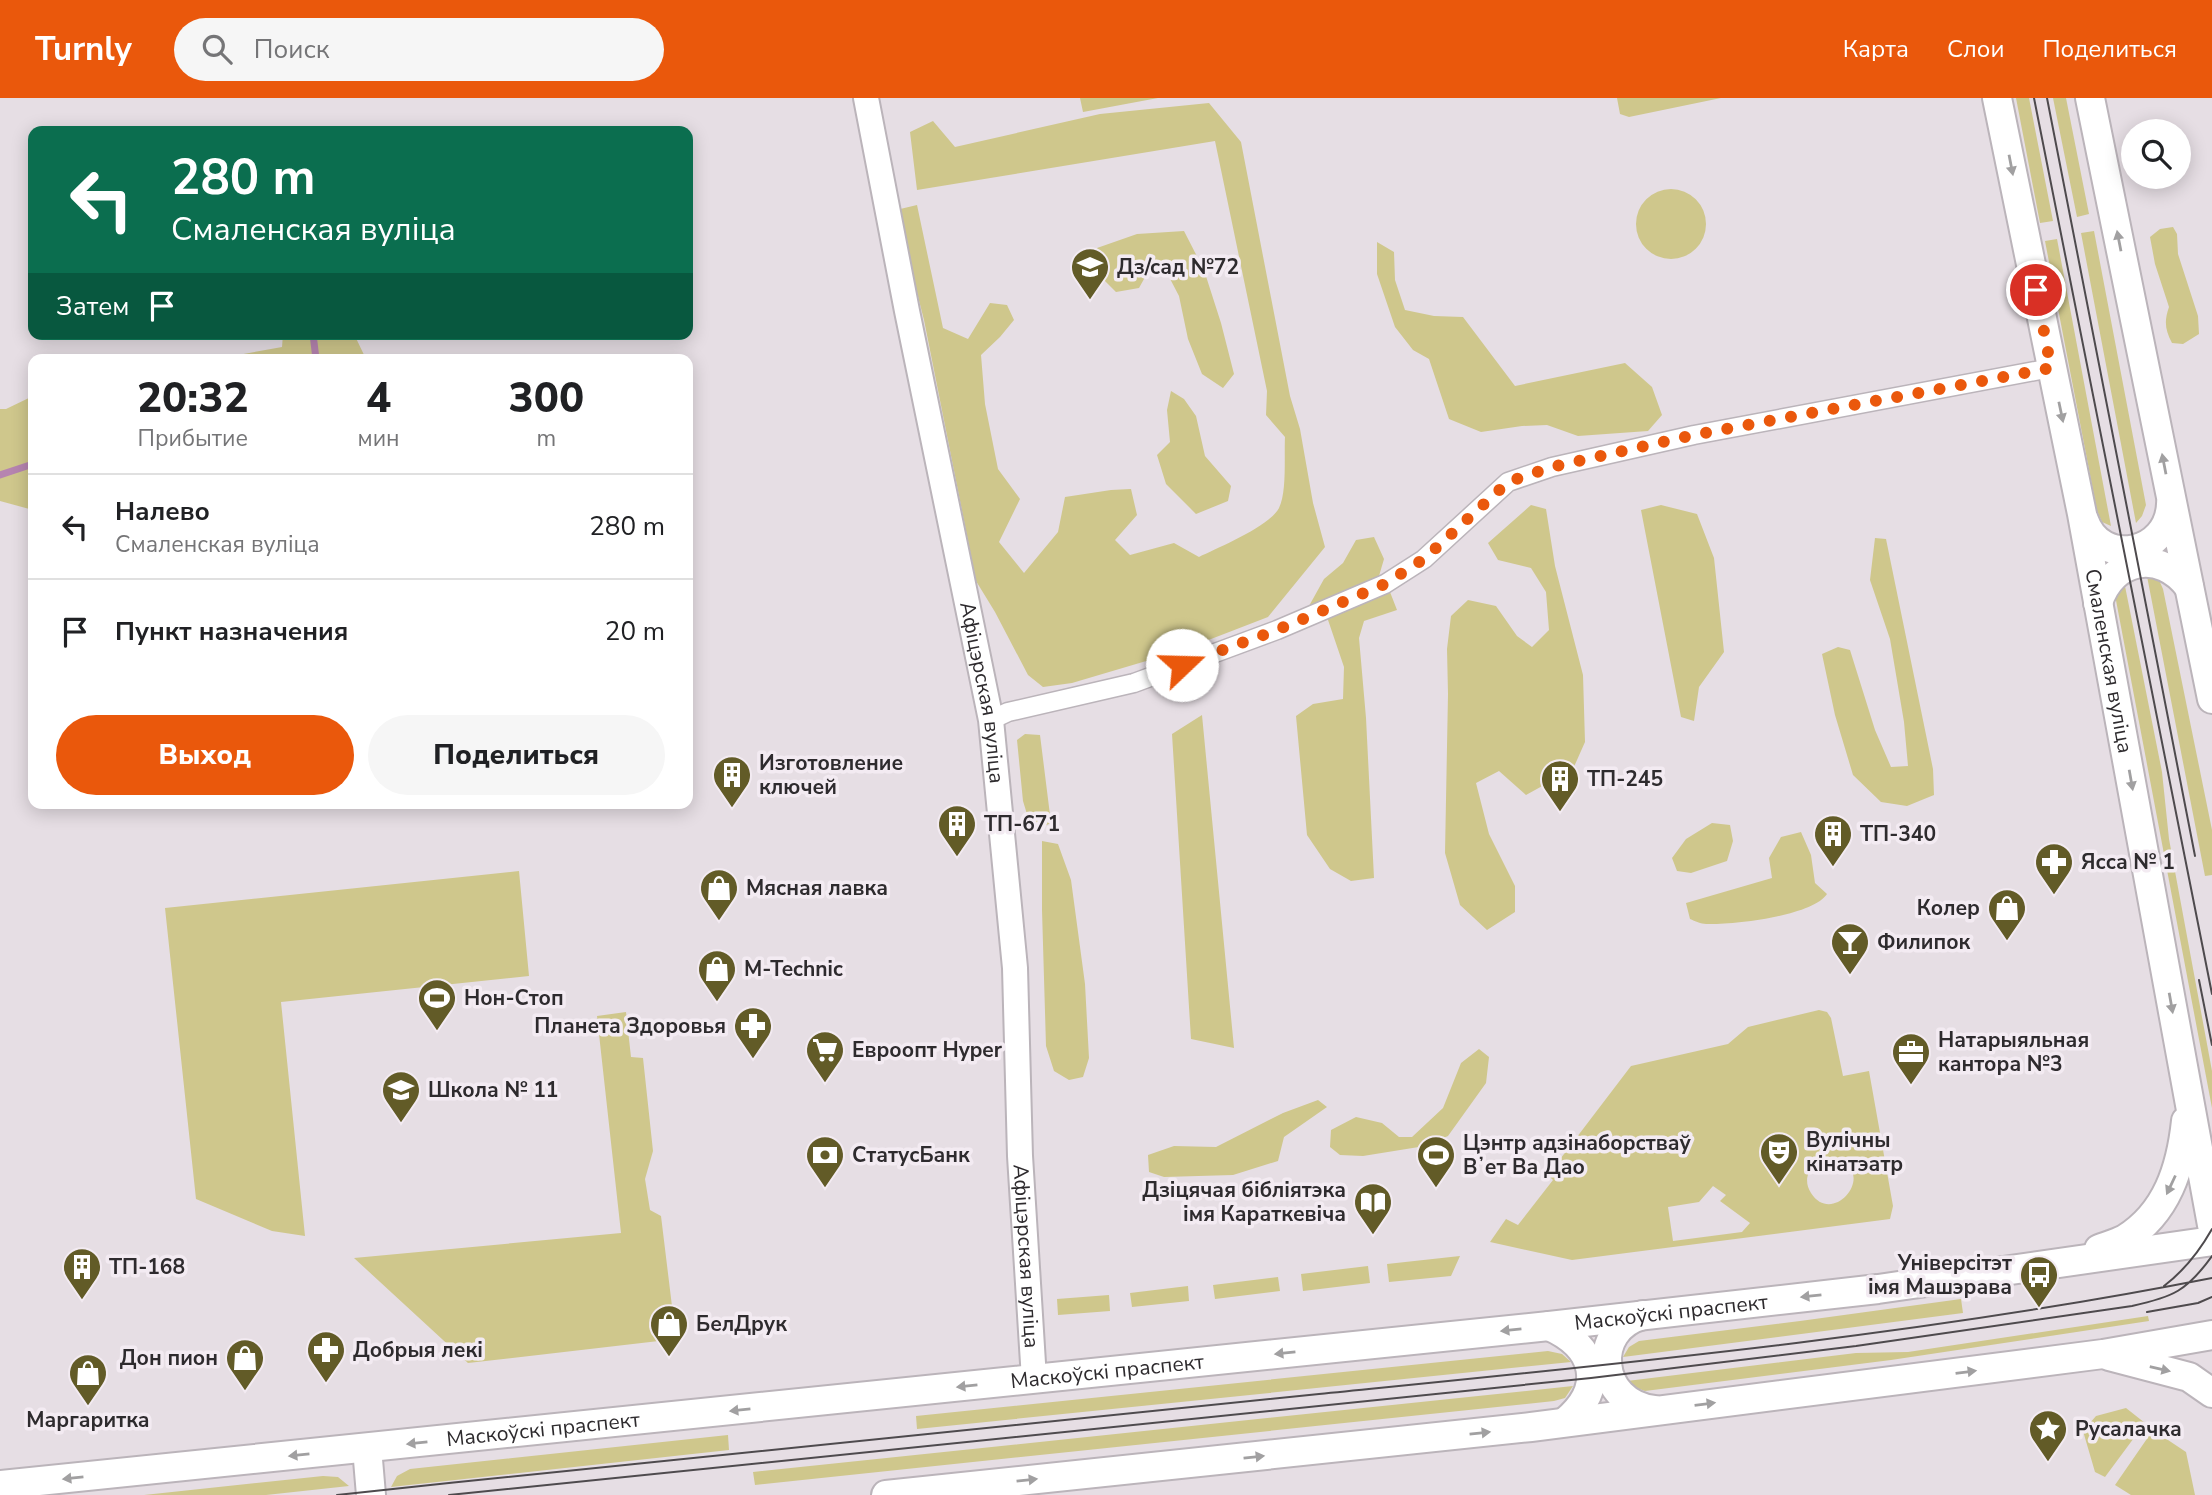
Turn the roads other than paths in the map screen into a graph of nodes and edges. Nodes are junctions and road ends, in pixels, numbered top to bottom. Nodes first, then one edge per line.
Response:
1 (866, 98) edge
2 (1997, 98) edge
3 (2090, 98) edge
4 (2051, 368) junction
5 (2171, 502) junction
6 (2082, 514) junction
7 (2189, 587) junction
8 (2098, 603) junction
9 (2212, 699) edge
10 (991, 720) junction
11 (2188, 1095) junction
12 (2212, 1225) edge
13 (2212, 1241) edge
14 (2071, 1261) junction
15 (1649, 1314) junction
16 (1549, 1326) junction
17 (2212, 1335) edge
18 (2103, 1354) junction
19 (1034, 1379) junction
20 (2212, 1393) edge
21 (1663, 1410) junction
22 (1566, 1422) junction
23 (367, 1448) junction
24 (0, 1485) edge
25 (371, 1495) edge
26 (886, 1495) edge

1 - 10 street, Афіцэрская вуліца
2 -> 4 main road, Смаленская вуліца
5 -> 3 main road
4 -> 6 main road, Смаленская вуліца
4 - 10 street
5 - 6 main road
5 - 7 main road
6 - 8 main road, Смаленская вуліца
7 - 8 main road
7 - 9 main road
8 -> 11 main road, Смаленская вуліца
10 - 19 street, Афіцэрская вуліца
11 - 12 main road, Смаленская вуліца
11 -> 14 main road
13 - 14 main road, Маскоўскі праспект
14 -> 15 main road, Маскоўскі праспект
15 - 16 main road, Маскоўскі праспект
15 - 21 main road
16 -> 19 main road, Маскоўскі праспект
16 - 22 main road
17 - 18 main road
18 -> 20 main road
21 -> 18 main road
19 -> 23 main road, Маскоўскі праспект
21 - 22 main road
26 -> 22 main road
23 -> 24 main road, Маскоўскі праспект
23 - 25 main road

